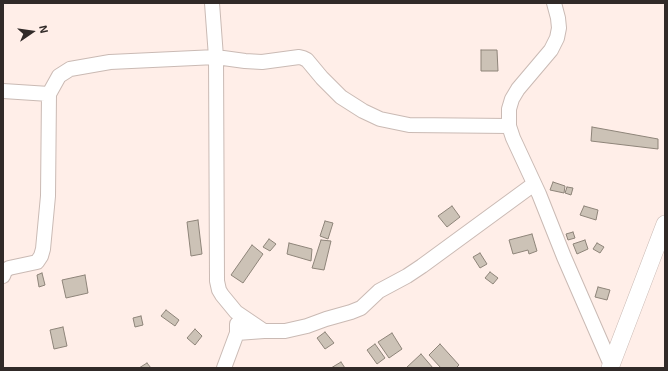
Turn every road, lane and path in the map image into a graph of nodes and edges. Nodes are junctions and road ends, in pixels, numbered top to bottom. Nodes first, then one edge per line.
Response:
1 (212, 3) edge
2 (554, 3) edge
3 (216, 57) junction
4 (3, 91) edge
5 (49, 94) junction
6 (509, 126) junction
7 (534, 184) junction
8 (665, 224) edge
9 (3, 276) edge
10 (236, 312) junction
11 (264, 331) junction
12 (237, 333) junction
13 (611, 366) edge
14 (224, 368) edge

1 - 3 street
2 - 6 street
3 - 5 street
3 - 6 street
3 - 10 street
4 - 5 street
5 - 9 street
6 - 7 street
7 - 11 street
7 - 13 street
8 - 13 street
10 - 11 street
10 - 12 street
11 - 12 street
12 - 14 street

